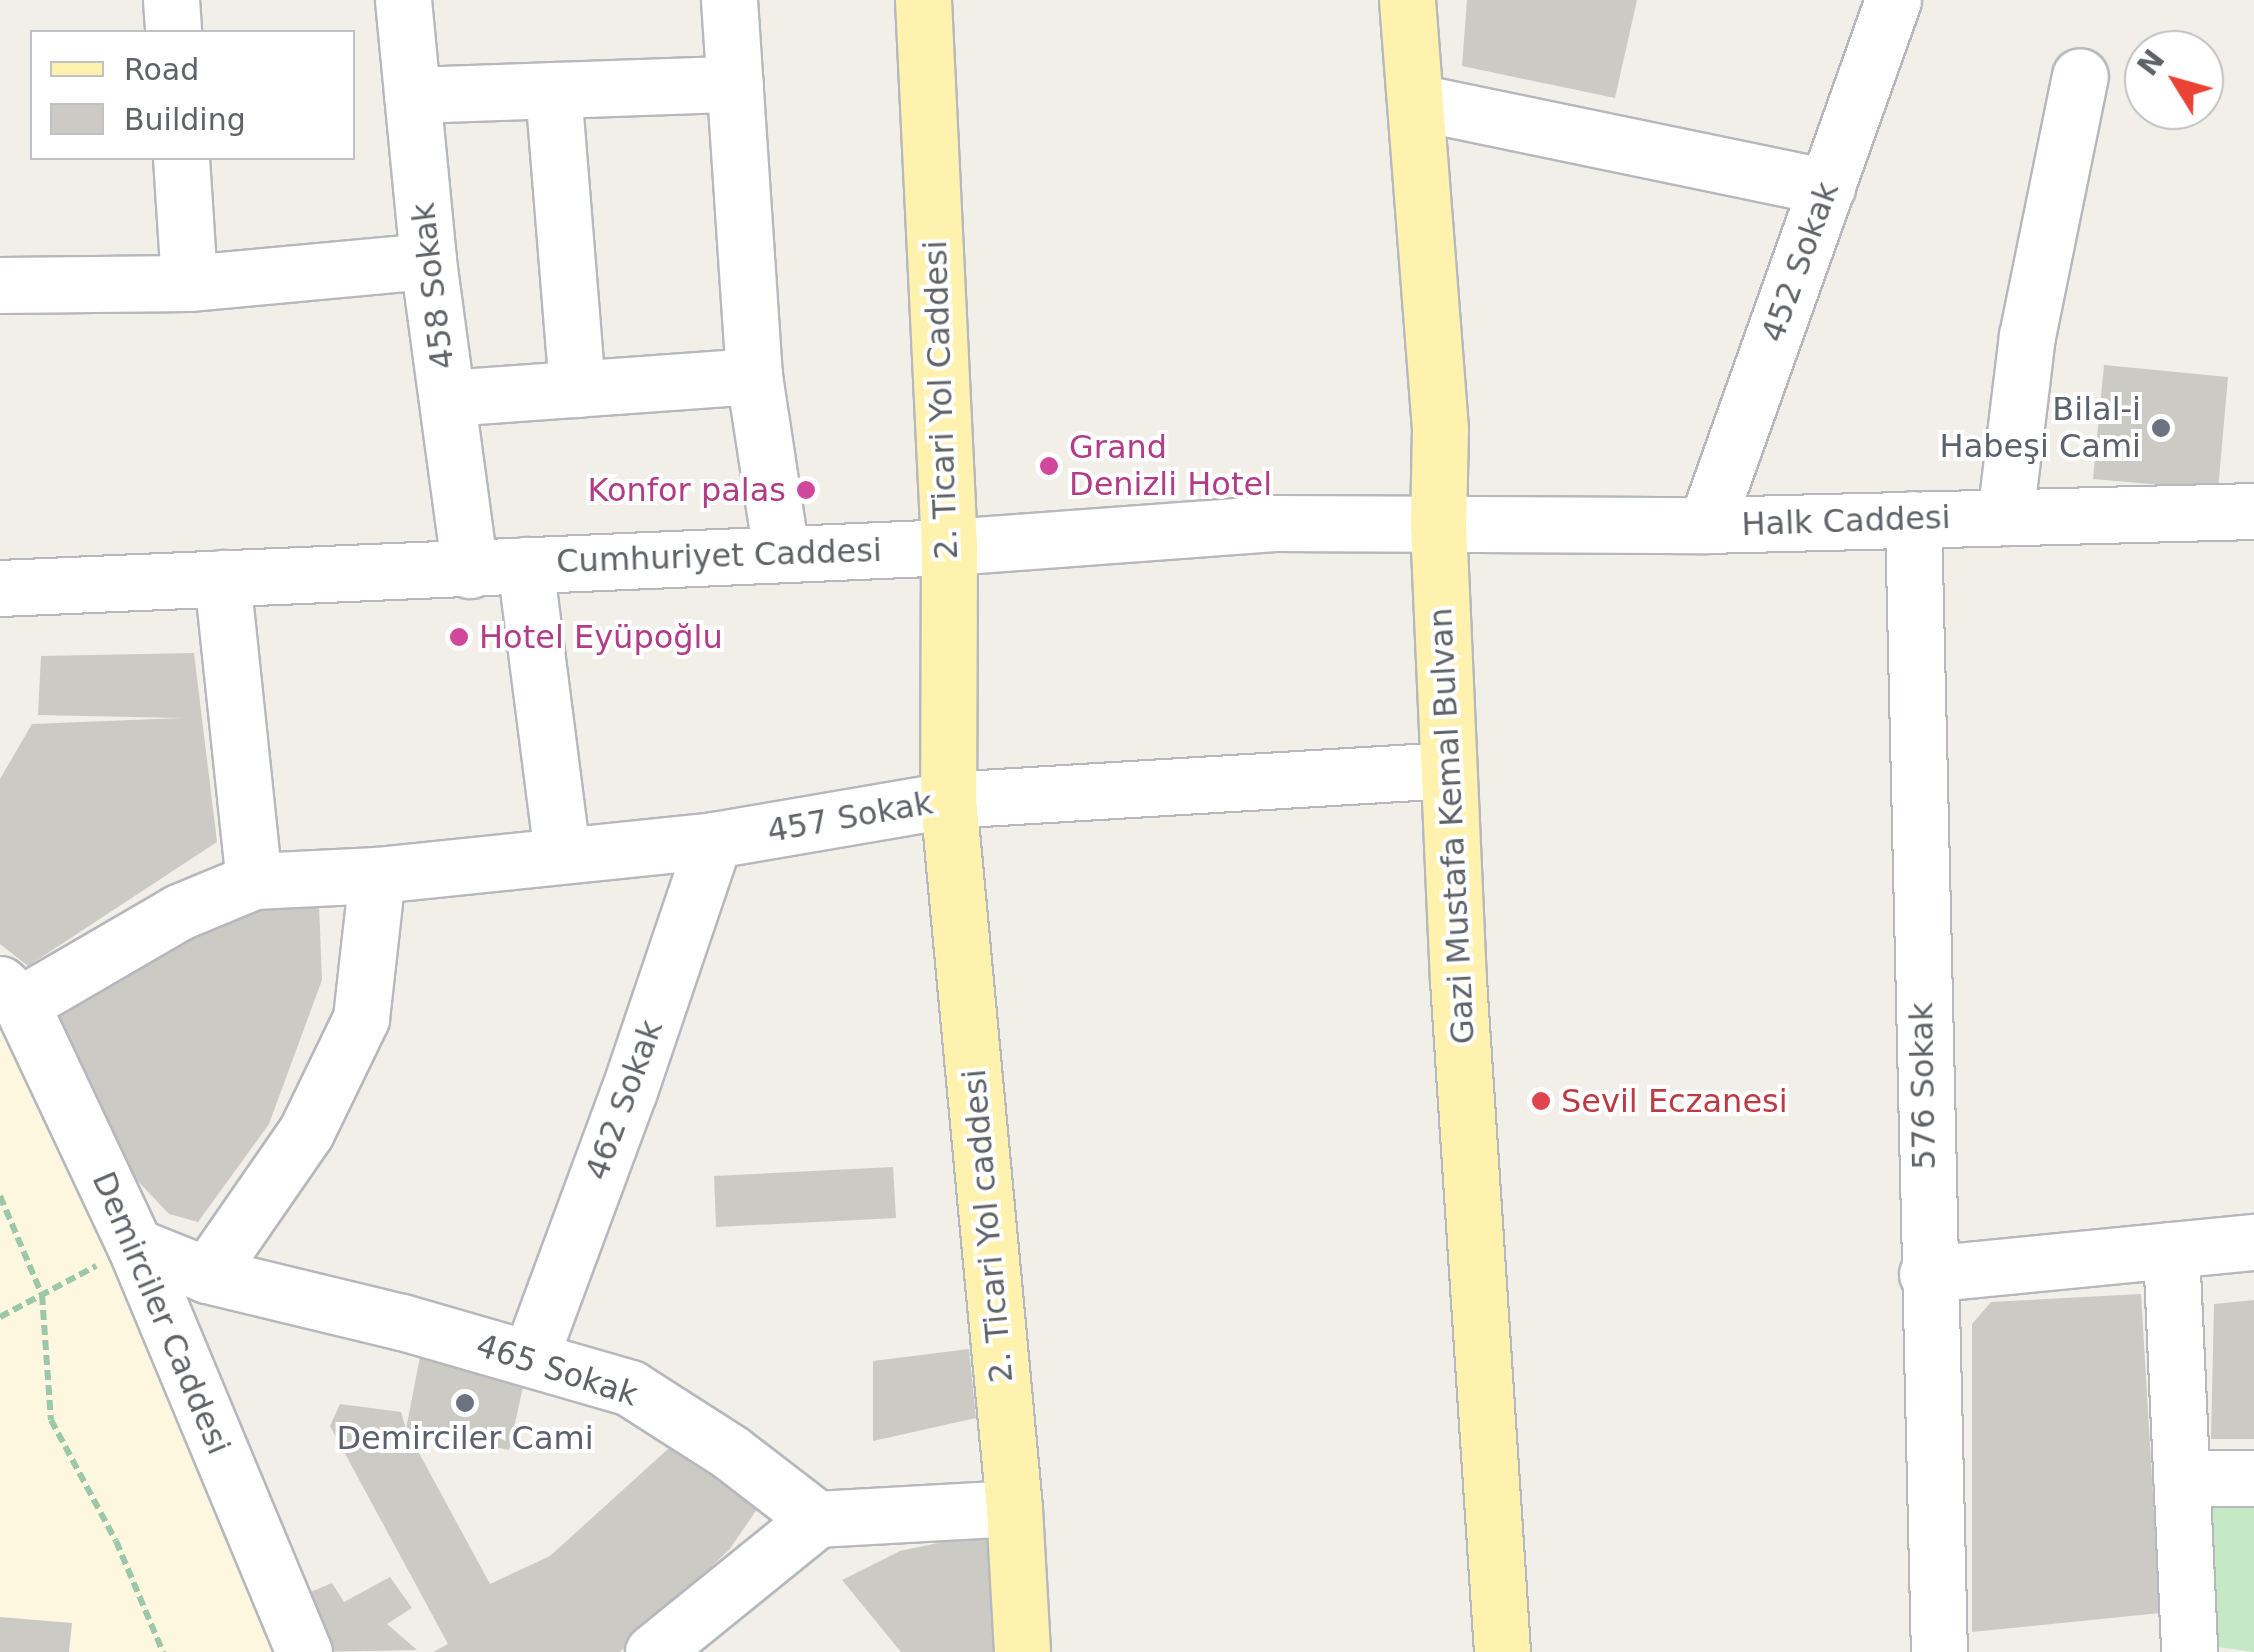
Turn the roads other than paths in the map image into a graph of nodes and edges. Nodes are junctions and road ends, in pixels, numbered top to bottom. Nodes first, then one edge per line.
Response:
1 (171, 0) edge
2 (403, 0) edge
3 (729, 0) edge
4 (923, 0) edge
5 (1407, 0) edge
6 (1893, 0) edge
7 (173, 30) edge
8 (2080, 76) dead end
9 (736, 84) junction
10 (552, 90) junction
11 (412, 96) junction
12 (1418, 102) junction
13 (181, 160) edge
14 (1827, 187) junction
15 (428, 261) junction
16 (189, 283) junction
17 (0, 284) edge
18 (754, 376) junction
19 (577, 388) junction
20 (447, 398) junction
21 (2254, 511) edge
22 (2005, 517) junction
23 (1913, 520) junction
24 (1438, 524) junction
25 (1706, 525) junction
26 (949, 547) junction
27 (781, 552) junction
28 (525, 564) junction
29 (470, 570) junction
30 (222, 578) junction
31 (0, 588) edge
32 (1448, 770) junction
33 (948, 800) junction
34 (714, 840) junction
35 (562, 854) junction
36 (377, 876) junction
37 (254, 882) junction
38 (10, 994) edge
39 (2254, 1242) edge
40 (135, 1246) junction
41 (2171, 1250) junction
42 (1927, 1274) junction
43 (207, 1275) junction
44 (530, 1358) junction
45 (2181, 1478) junction
46 (2254, 1478) edge
47 (1014, 1508) junction
48 (817, 1519) junction
49 (304, 1652) edge
50 (652, 1652) edge
51 (1022, 1652) edge
52 (1502, 1652) edge
53 (1939, 1652) edge
54 (2189, 1652) edge

1 - 7 street
2 - 11 street, 458 Sokak
3 - 9 street
4 - 26 main road, 2. Ticari Yol Caddesi
5 - 12 main road, Gazi Mustafa Kemal Bulvan
6 - 14 street, 452 Sokak
8 - 22 street
9 - 10 street
9 - 18 street
10 - 11 street
10 - 19 street
11 - 15 street, 458 Sokak
12 - 14 street
12 - 24 main road, Gazi Mustafa Kemal Bulvan
13 - 16 street
14 - 25 street, 452 Sokak
15 - 16 street
15 - 20 street, 458 Sokak
16 - 17 street
18 - 19 street
18 - 27 street
19 - 20 street
20 - 29 street, 458 Sokak
21 - 22 street, Halk Caddesi
22 - 23 street, Halk Caddesi
23 - 25 street, Halk Caddesi
23 - 42 street, 576 Sokak
24 - 25 street, Halk Caddesi
24 - 26 street, Cumhuriyet Caddesi
24 - 32 main road, Gazi Mustafa Kemal Bulvan
26 - 27 street, Cumhuriyet Caddesi
26 - 33 main road, 2. Ticari Yol Caddesi
27 - 28 street, Cumhuriyet Caddesi
28 - 29 street, Cumhuriyet Caddesi
28 - 35 street
29 - 30 street, Cumhuriyet Caddesi
30 - 31 street, Cumhuriyet Caddesi
30 - 37 street
32 - 33 street, 457 Sokak
32 - 52 main road, Gazi Mustafa Kemal Bulvan
33 - 34 street, 457 Sokak
33 - 47 main road, 2. Ticari Yol caddesi
34 - 35 street, 457 Sokak
34 - 44 street, 462 Sokak
35 - 36 street, 457 Sokak
36 - 37 street, 457 Sokak
36 - 43 street
37 - 38 street, 457 Sokak
38 - 40 street, Demirciler Caddesi
39 - 41 street
40 - 43 street, 465 Sokak
40 - 49 street, Demirciler Caddesi
41 - 42 street
41 - 45 street
42 - 53 street, 576 Sokak
43 - 44 street, 465 Sokak
44 - 48 street, 465 Sokak
45 - 46 street
45 - 54 street
47 - 48 street
47 - 51 main road, 2. Ticari Yol caddesi
48 - 50 street

